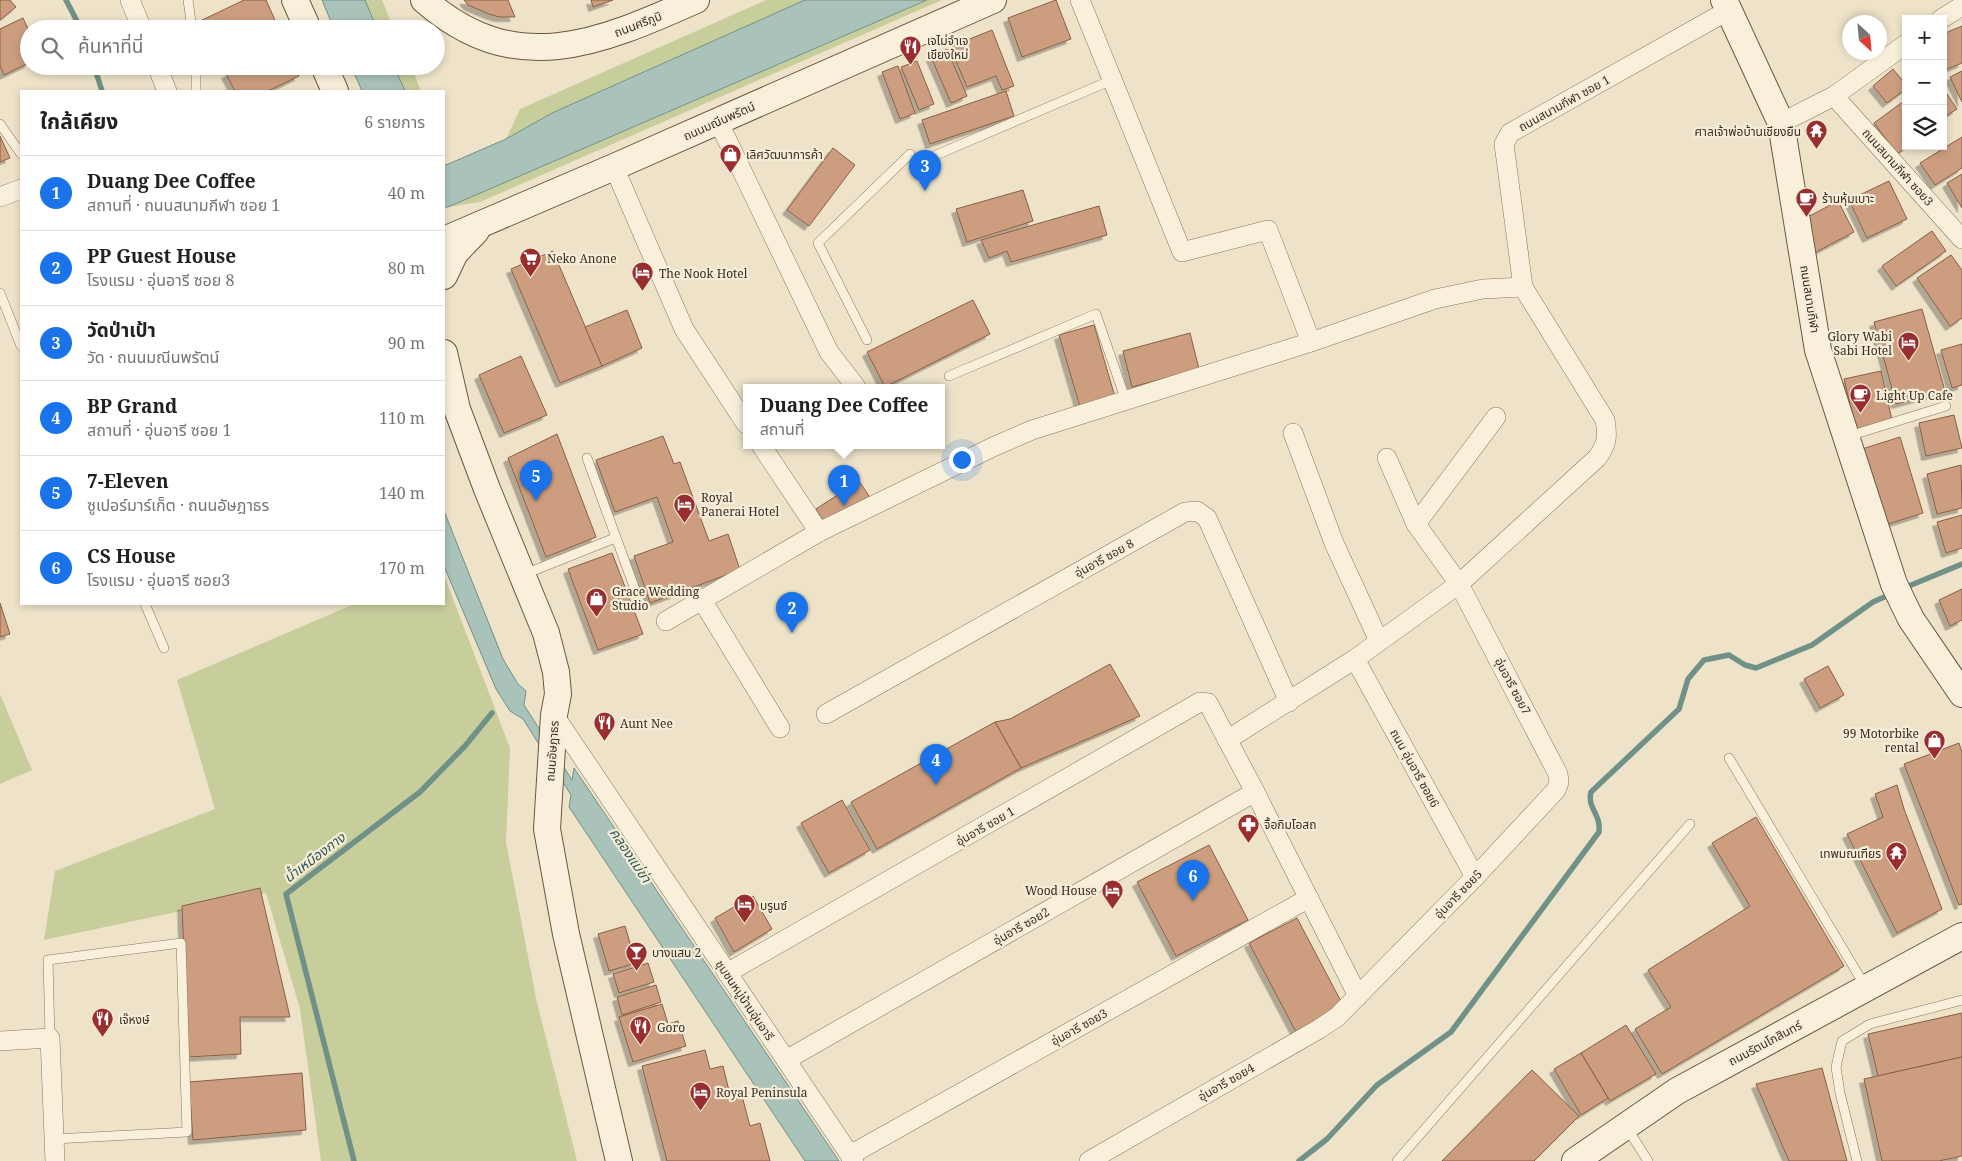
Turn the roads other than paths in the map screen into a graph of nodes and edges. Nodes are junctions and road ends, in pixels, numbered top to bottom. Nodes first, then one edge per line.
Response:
1 (130, 0) edge
2 (296, 0) edge
3 (424, 0) edge
4 (696, 0) edge
5 (1080, 0) edge
6 (191, 1) edge
7 (983, 2) edge
8 (1726, 5) edge
9 (1962, 6) edge
10 (1947, 15) edge
11 (138, 20) edge
12 (192, 20) edge
13 (304, 20) edge
14 (1902, 47) edge
15 (161, 75) edge
16 (196, 75) edge
17 (328, 75) edge
18 (1112, 80) junction
19 (167, 90) edge
20 (196, 90) edge
21 (335, 90) edge
22 (1834, 96) junction
23 (718, 121) junction
24 (1781, 123) junction
25 (0, 124) edge
26 (20, 153) edge
27 (910, 154) dead end
28 (915, 164) dead end
29 (614, 167) junction
30 (20, 189) edge
31 (0, 197) edge
32 (487, 220) junction
33 (445, 224) edge
34 (1962, 239) edge
35 (445, 240) edge
36 (445, 274) edge
37 (1523, 287) junction
38 (0, 293) edge
39 (867, 340) dead end
40 (1311, 342) junction
41 (20, 343) edge
42 (445, 357) edge
43 (950, 376) dead end
44 (854, 384) edge
45 (1126, 401) junction
46 (1946, 406) dead end
47 (1496, 417) dead end
48 (743, 419) edge
49 (1293, 433) dead end
50 (1846, 437) junction
51 (764, 449) edge
52 (587, 458) dead end
53 (1387, 458) dead end
54 (1416, 524) junction
55 (819, 532) junction
56 (615, 538) junction
57 (522, 576) junction
58 (1459, 584) junction
59 (702, 600) junction
60 (640, 603) dead end
61 (145, 605) edge
62 (666, 621) dead end
63 (1379, 641) junction
64 (164, 648) dead end
65 (1355, 659) junction
66 (1958, 684) edge
67 (1289, 702) junction
68 (826, 714) dead end
69 (553, 727) junction
70 (780, 728) dead end
71 (1227, 740) junction
72 (1729, 758) dead end
73 (1556, 790) joint
74 (1255, 792) junction
75 (1690, 824) dead end
76 (1475, 877) junction
77 (1309, 898) junction
78 (1962, 936) edge
79 (727, 973) junction
80 (1866, 988) junction
81 (1358, 996) junction
82 (1962, 1000) edge
83 (50, 1038) junction
84 (0, 1041) edge
85 (786, 1060) junction
86 (1626, 1126) junction
87 (54, 1139) junction
88 (852, 1158) edge
89 (55, 1161) edge
90 (619, 1161) edge
91 (1089, 1161) edge
92 (1397, 1161) edge
93 (1576, 1161) edge
94 (1648, 1161) edge
95 (1857, 1161) edge

1 - 11 street
2 - 13 street
3 - 4 street, ถนนศรีภูมิ
5 - 18 street
6 - 12 lane
7 - 23 street, ถนนมณีนพรัตน์
8 - 24 street, ถนนสนามกีฬา
8 - 37 street, ถนนสนามกีฬา ซอย 1
9 - 10 street
14 - 22 street
15 - 19 street
16 - 20 lane
17 - 21 street
18 - 28 lane
18 - 40 street
22 - 24 street
22 - 34 street, ถนนสนามกีฬา ซอย3
23 - 29 street, ถนนมณีนพรัตน์
23 - 44 street
24 - 50 street, ถนนสนามกีฬา
25 - 26 lane
27 - 39 lane
29 - 32 street, ถนนมณีนพรัตน์
29 - 48 street
30 - 31 street
32 - 33 street
32 - 35 street, ถนนมณีนพรัตน์
32 - 36 street
37 - 40 street
37 - 58 street
38 - 41 lane
40 - 45 street
42 - 57 street, ถนนอัษฎาธร
43 - 45 lane
45 - 55 street
46 - 50 lane
47 - 54 street
49 - 63 street
50 - 66 street, ถนนสนามกีฬา
51 - 55 street
52 - 56 lane
53 - 54 street, อุ่นอารี ซอย7
54 - 58 street, อุ่นอารี ซอย7
55 - 59 street
56 - 57 lane
56 - 60 lane
57 - 69 street, ถนนอัษฎาธร
58 - 63 street
58 - 73 street, อุ่นอารี ซอย7
59 - 62 street
59 - 70 street
61 - 64 lane
63 - 65 street
65 - 67 street
65 - 76 street, ถนน อุ่นอารี ซอย6
67 - 68 street, อุ่นอารี ซอย 8
67 - 71 street
69 - 79 street, ชุมชนหมู่บ้านอุ่นอารี
69 - 90 street, ถนนอัษฎาธร
71 - 74 street, อุ่นอารี ซอย 1
71 - 79 street, อุ่นอารี ซอย 1
72 - 80 lane
73 - 76 street, อุ่นอารี ซอย5
74 - 77 street, อุ่นอารี ซอย 1
74 - 85 street, อุ่นอารี ซอย2
75 - 92 lane
76 - 81 street, อุ่นอารี ซอย5
77 - 81 street, อุ่นอารี ซอย 1
77 - 88 street, อุ่นอารี ซอย3
78 - 80 street, ถนนรัตนโกสินทร์
79 - 85 street, ชุมชนหมู่บ้านอุ่นอารี
80 - 86 street, ถนนรัตนโกสินทร์
81 - 91 street, อุ่นอารี ซอย4
82 - 95 lane
83 - 84 street
83 - 87 street
83 - 87 lane
85 - 88 street, ชุมชนหมู่บ้านอุ่นอารี
86 - 93 street, ถนนรัตนโกสินทร์
86 - 94 lane
87 - 89 street

